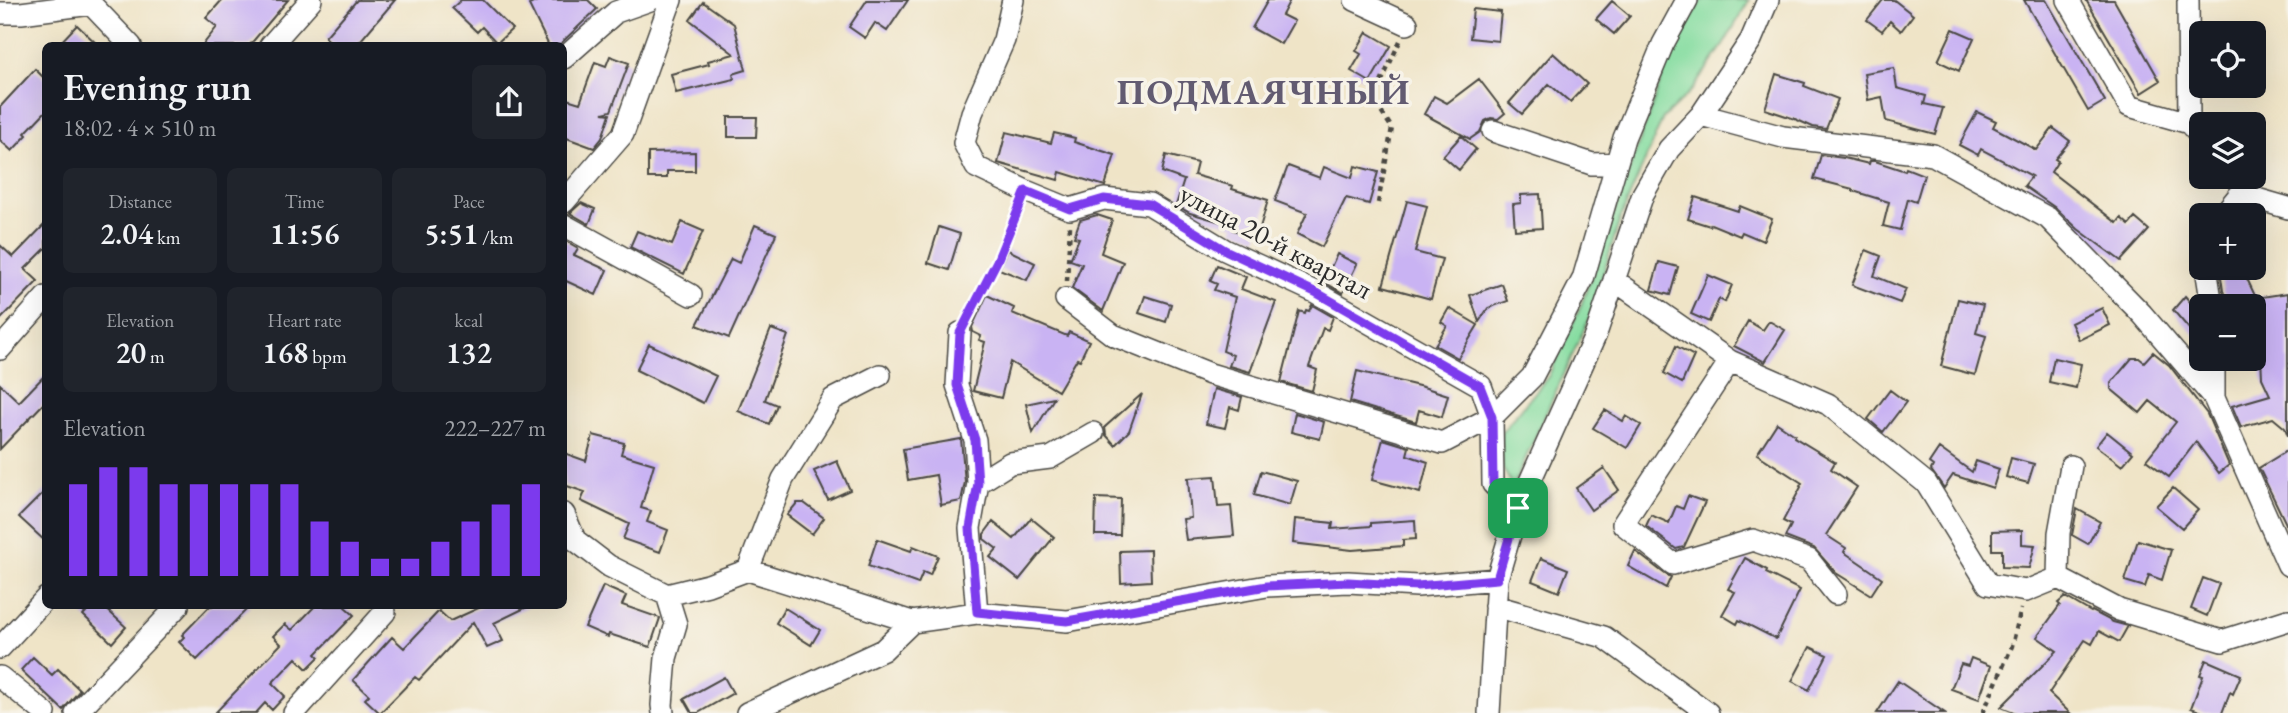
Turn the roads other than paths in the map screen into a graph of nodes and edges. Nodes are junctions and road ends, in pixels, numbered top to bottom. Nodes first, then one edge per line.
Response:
1 (311, 0) edge
2 (650, 0) edge
3 (671, 0) edge
4 (1013, 0) edge
5 (1355, 0) edge
6 (1687, 0) edge
7 (1768, 0) edge
8 (2068, 0) edge
9 (2188, 0) edge
10 (91, 2) edge
11 (0, 13) edge
12 (1407, 24) road end
13 (127, 42) edge
14 (274, 42) edge
15 (567, 55) edge
16 (2194, 112) edge
17 (1701, 115) junction
18 (2189, 128) edge
19 (1493, 131) dead end
20 (1615, 163) junction
21 (2243, 189) edge
22 (567, 199) edge
23 (2288, 208) edge
24 (567, 227) edge
25 (1614, 280) junction
26 (691, 295) dead end
27 (1066, 299) road end
28 (42, 302) edge
29 (960, 333) road end
30 (0, 349) edge
31 (1730, 361) junction
32 (2214, 371) edge
33 (880, 375) dead end
34 (2214, 398) junction
35 (1492, 417) junction
36 (1093, 433) dead end
37 (2071, 466) dead end
38 (978, 483) junction
39 (1518, 508) junction
40 (567, 521) edge
41 (2288, 565) edge
42 (748, 570) junction
43 (1497, 579) junction
44 (2058, 579) junction
45 (1836, 594) dead end
46 (667, 595) junction
47 (42, 602) edge
48 (1495, 606) junction
49 (175, 609) edge
50 (386, 612) dead end
51 (977, 612) junction
52 (2288, 620) edge
53 (912, 622) junction
54 (0, 648) edge
55 (0, 677) edge
56 (45, 713) edge
57 (76, 713) edge
58 (294, 713) edge
59 (663, 713) edge
60 (747, 713) edge
61 (1489, 713) edge
62 (1708, 713) edge

1 - 14 street
2 - 15 street
3 - 22 street
4 - 35 street, улица 20-й квартал
5 - 12 street
6 - 20 street
7 - 17 street
8 - 18 street
9 - 16 street
10 - 11 street
10 - 13 street
17 - 25 street
17 - 34 street
19 - 20 street
20 - 35 street
21 - 23 street
24 - 26 street
25 - 31 street
25 - 39 street
27 - 35 street
28 - 30 street
29 - 38 street
31 - 44 street
31 - 45 street
32 - 34 street
33 - 42 street
34 - 41 street
35 - 39 street, улица 20-й квартал
36 - 38 street
37 - 44 street
38 - 51 street
39 - 43 street
40 - 46 street
42 - 46 street
42 - 53 street
43 - 48 street
43 - 51 street
44 - 52 street
46 - 59 street
47 - 54 street
48 - 61 street
48 - 62 street
49 - 57 street
50 - 58 street
51 - 53 street
53 - 60 street
55 - 56 street

